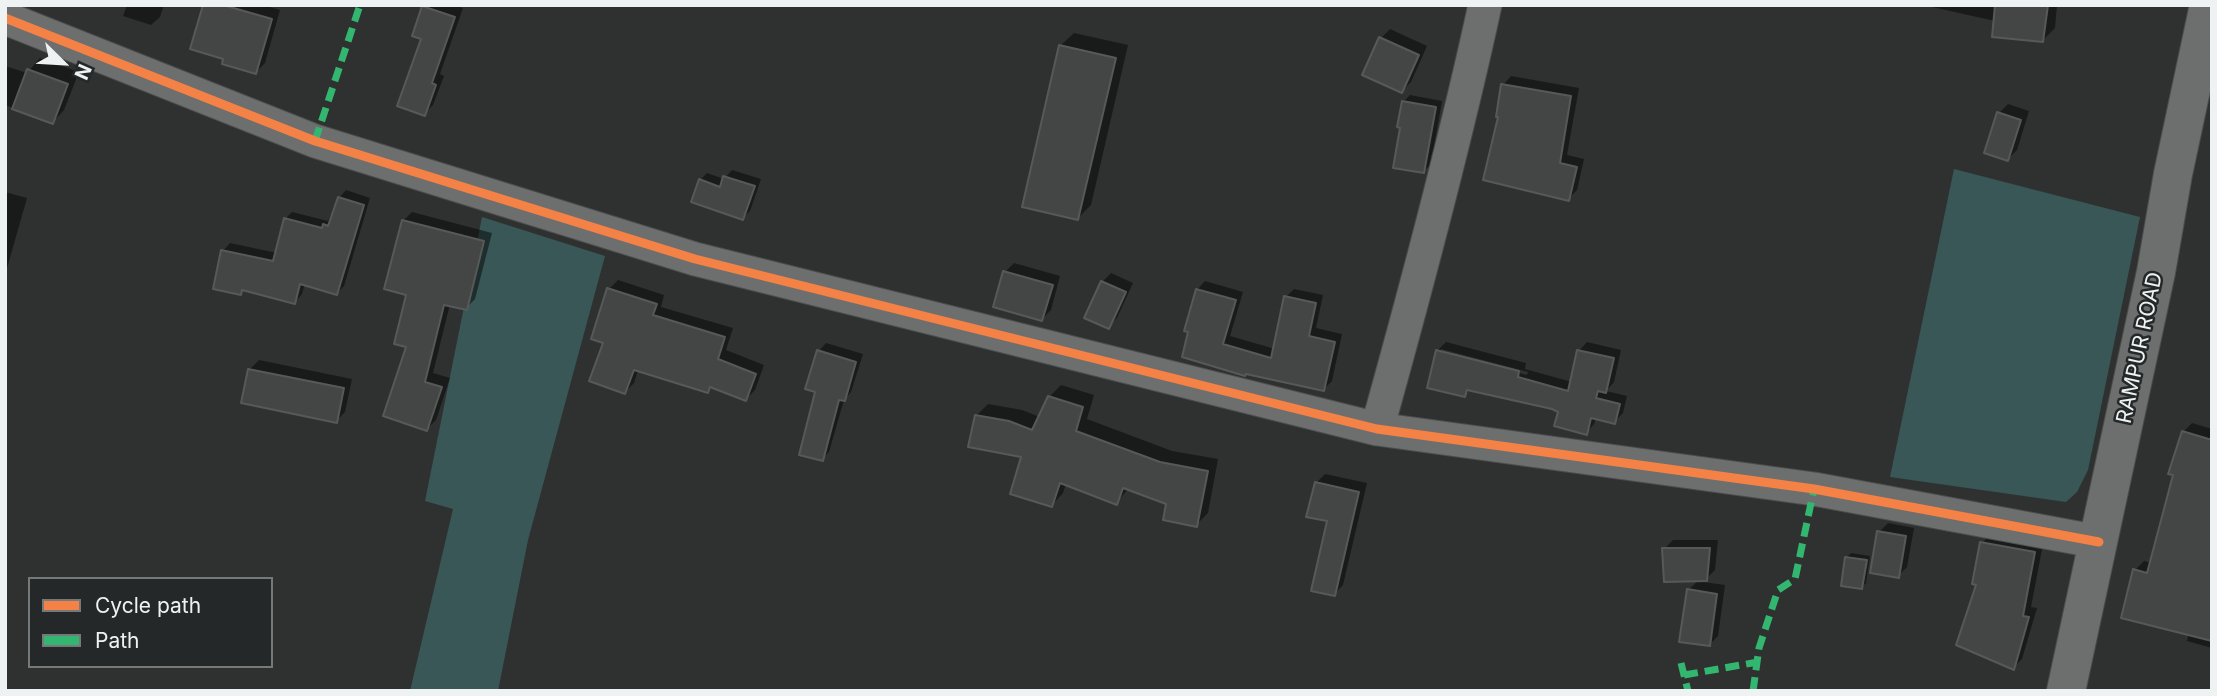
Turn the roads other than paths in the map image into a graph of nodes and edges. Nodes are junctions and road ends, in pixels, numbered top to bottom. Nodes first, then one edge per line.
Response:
1 (1485, 5) edge
2 (2210, 5) edge
3 (5, 18) edge
4 (1377, 429) junction
5 (2099, 542) junction
6 (2066, 691) edge

1 - 4 street
2 - 5 main road, RAMPUR ROAD
3 - 4 street
4 - 5 street
5 - 6 main road, RAMPUR ROAD

